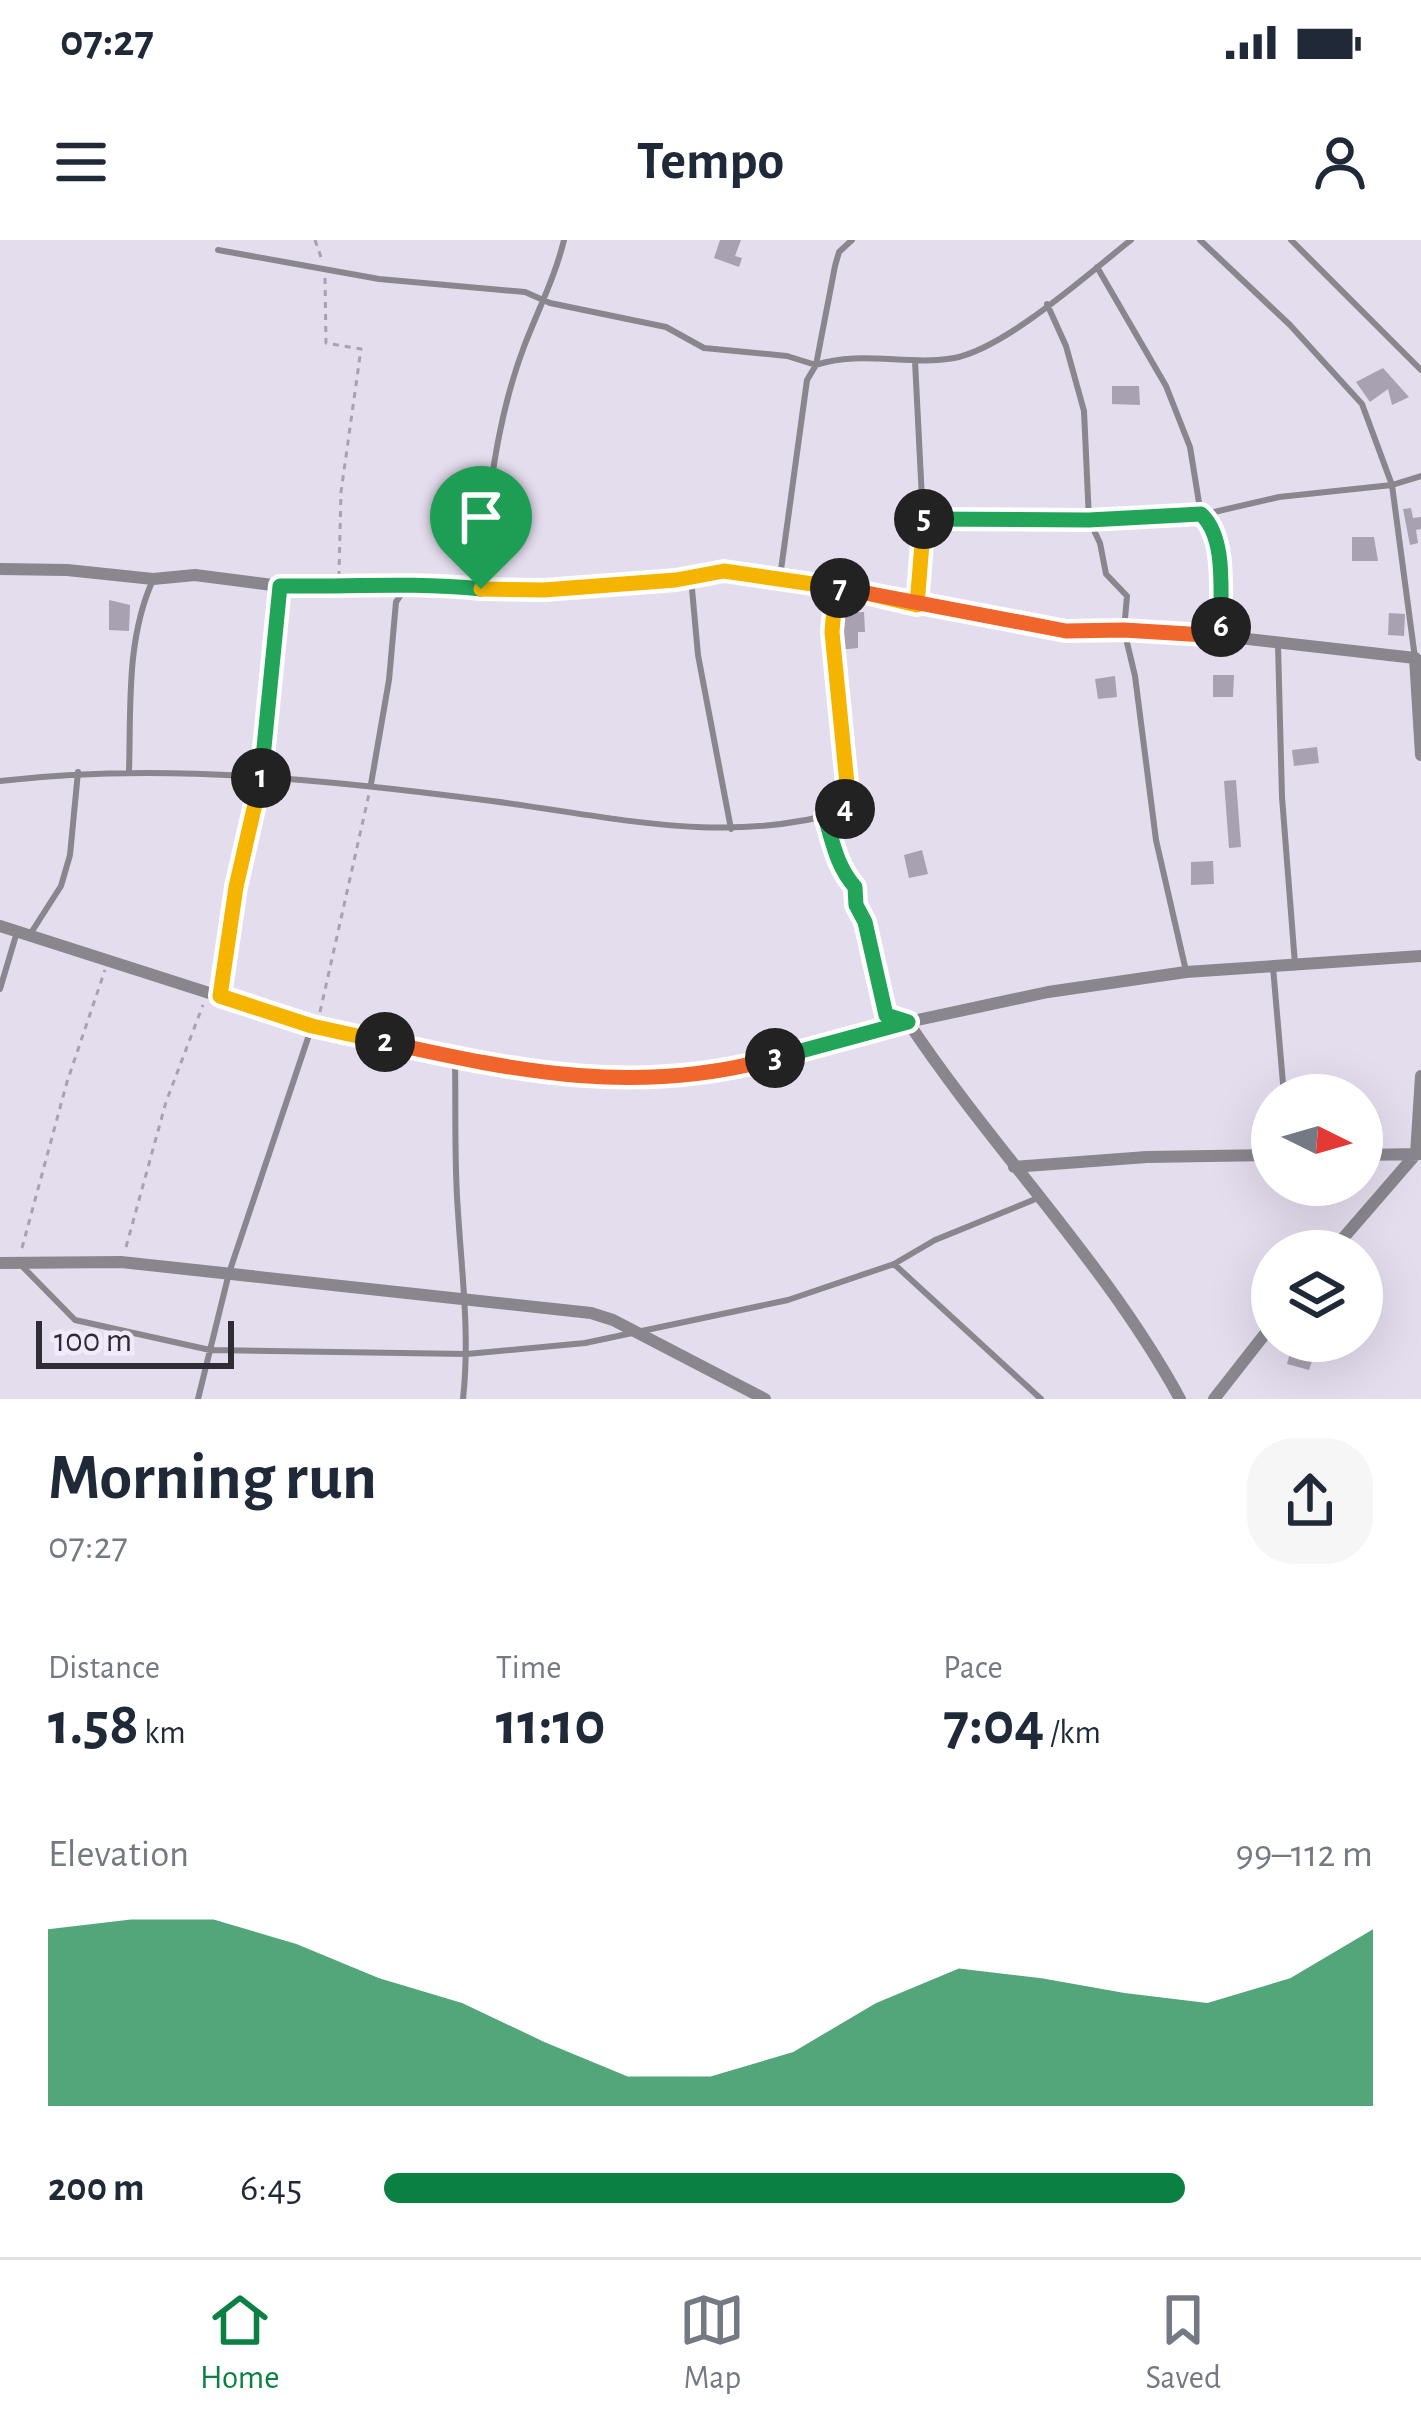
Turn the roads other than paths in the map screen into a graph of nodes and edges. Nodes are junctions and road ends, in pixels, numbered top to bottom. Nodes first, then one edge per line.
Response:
1 (564, 240) edge
2 (852, 240) edge
3 (1131, 240) edge
4 (1200, 240) edge
5 (1291, 240) edge
6 (218, 250) dead end
7 (1097, 267) junction
8 (546, 300) junction
9 (1047, 304) junction
10 (915, 361) junction
11 (816, 364) junction
12 (1421, 370) edge
13 (1421, 476) edge
14 (1392, 485) junction
15 (1201, 514) junction
16 (923, 519) junction
17 (1089, 520) junction
18 (0, 568) edge
19 (779, 577) junction
20 (691, 578) junction
21 (153, 579) junction
22 (409, 585) junction
23 (280, 586) junction
24 (836, 586) junction
25 (481, 589) junction
26 (917, 605) junction
27 (1124, 630) junction
28 (1221, 636) junction
29 (1278, 641) junction
30 (1418, 658) edge
31 (1421, 755) edge
32 (77, 772) junction
33 (129, 772) junction
34 (261, 780) junction
35 (0, 781) edge
36 (371, 786) junction
37 (825, 817) junction
38 (731, 830) junction
39 (0, 926) edge
40 (23, 934) junction
41 (1421, 956) edge
42 (1294, 964) junction
43 (1273, 965) junction
44 (1186, 972) junction
45 (0, 988) edge
46 (908, 1022) junction
47 (314, 1027) junction
48 (454, 1058) junction
49 (1282, 1074) edge
50 (1421, 1076) edge
51 (1419, 1154) edge
52 (1251, 1155) edge
53 (1383, 1155) edge
54 (1014, 1167) junction
55 (1038, 1198) junction
56 (1350, 1230) edge
57 (0, 1263) edge
58 (18, 1263) junction
59 (894, 1264) junction
60 (230, 1274) junction
61 (466, 1298) junction
62 (637, 1334) junction
63 (210, 1350) junction
64 (1251, 1352) edge
65 (467, 1354) junction
66 (198, 1399) edge
67 (463, 1399) edge
68 (765, 1399) edge
69 (1041, 1399) edge
70 (1180, 1399) edge
71 (1214, 1399) edge

1 - 8 lane
2 - 11 lane
3 - 7 lane
4 - 14 lane
5 - 12 lane
6 - 8 lane
7 - 9 lane
7 - 15 lane
8 - 11 lane
8 - 25 lane
9 - 10 lane
9 - 17 lane
10 - 11 lane
10 - 16 lane
11 - 19 lane
13 - 14 lane
14 - 15 lane
14 - 30 lane
15 - 17 lane
15 - 28 lane
16 - 17 lane
16 - 26 lane
17 - 27 lane
18 - 21 street
19 - 20 street
19 - 24 street
20 - 25 street
20 - 38 lane
21 - 23 street
21 - 33 lane
22 - 23 street
22 - 25 street
22 - 36 lane
23 - 34 lane
24 - 26 street
24 - 37 lane
26 - 27 street
27 - 28 street
27 - 44 lane
28 - 29 street
29 - 30 street
29 - 42 lane
30 - 31 street
32 - 33 lane
32 - 35 lane
32 - 40 lane
33 - 34 lane
34 - 36 lane
36 - 38 lane
37 - 38 lane
37 - 46 lane
39 - 40 street
40 - 45 lane
40 - 47 street
41 - 42 street
42 - 43 street
43 - 44 street
43 - 49 lane
44 - 46 street
46 - 48 street
46 - 54 street
47 - 48 street
47 - 60 lane
48 - 61 lane
50 - 51 street
51 - 53 street
51 - 56 street
52 - 54 street
54 - 55 street
55 - 59 lane
55 - 70 street
57 - 58 street
58 - 60 street
58 - 63 lane
59 - 62 lane
59 - 69 lane
60 - 61 street
60 - 63 lane
61 - 62 street
61 - 65 lane
62 - 65 lane
62 - 68 street
63 - 65 lane
63 - 66 lane
64 - 71 street
65 - 67 lane

